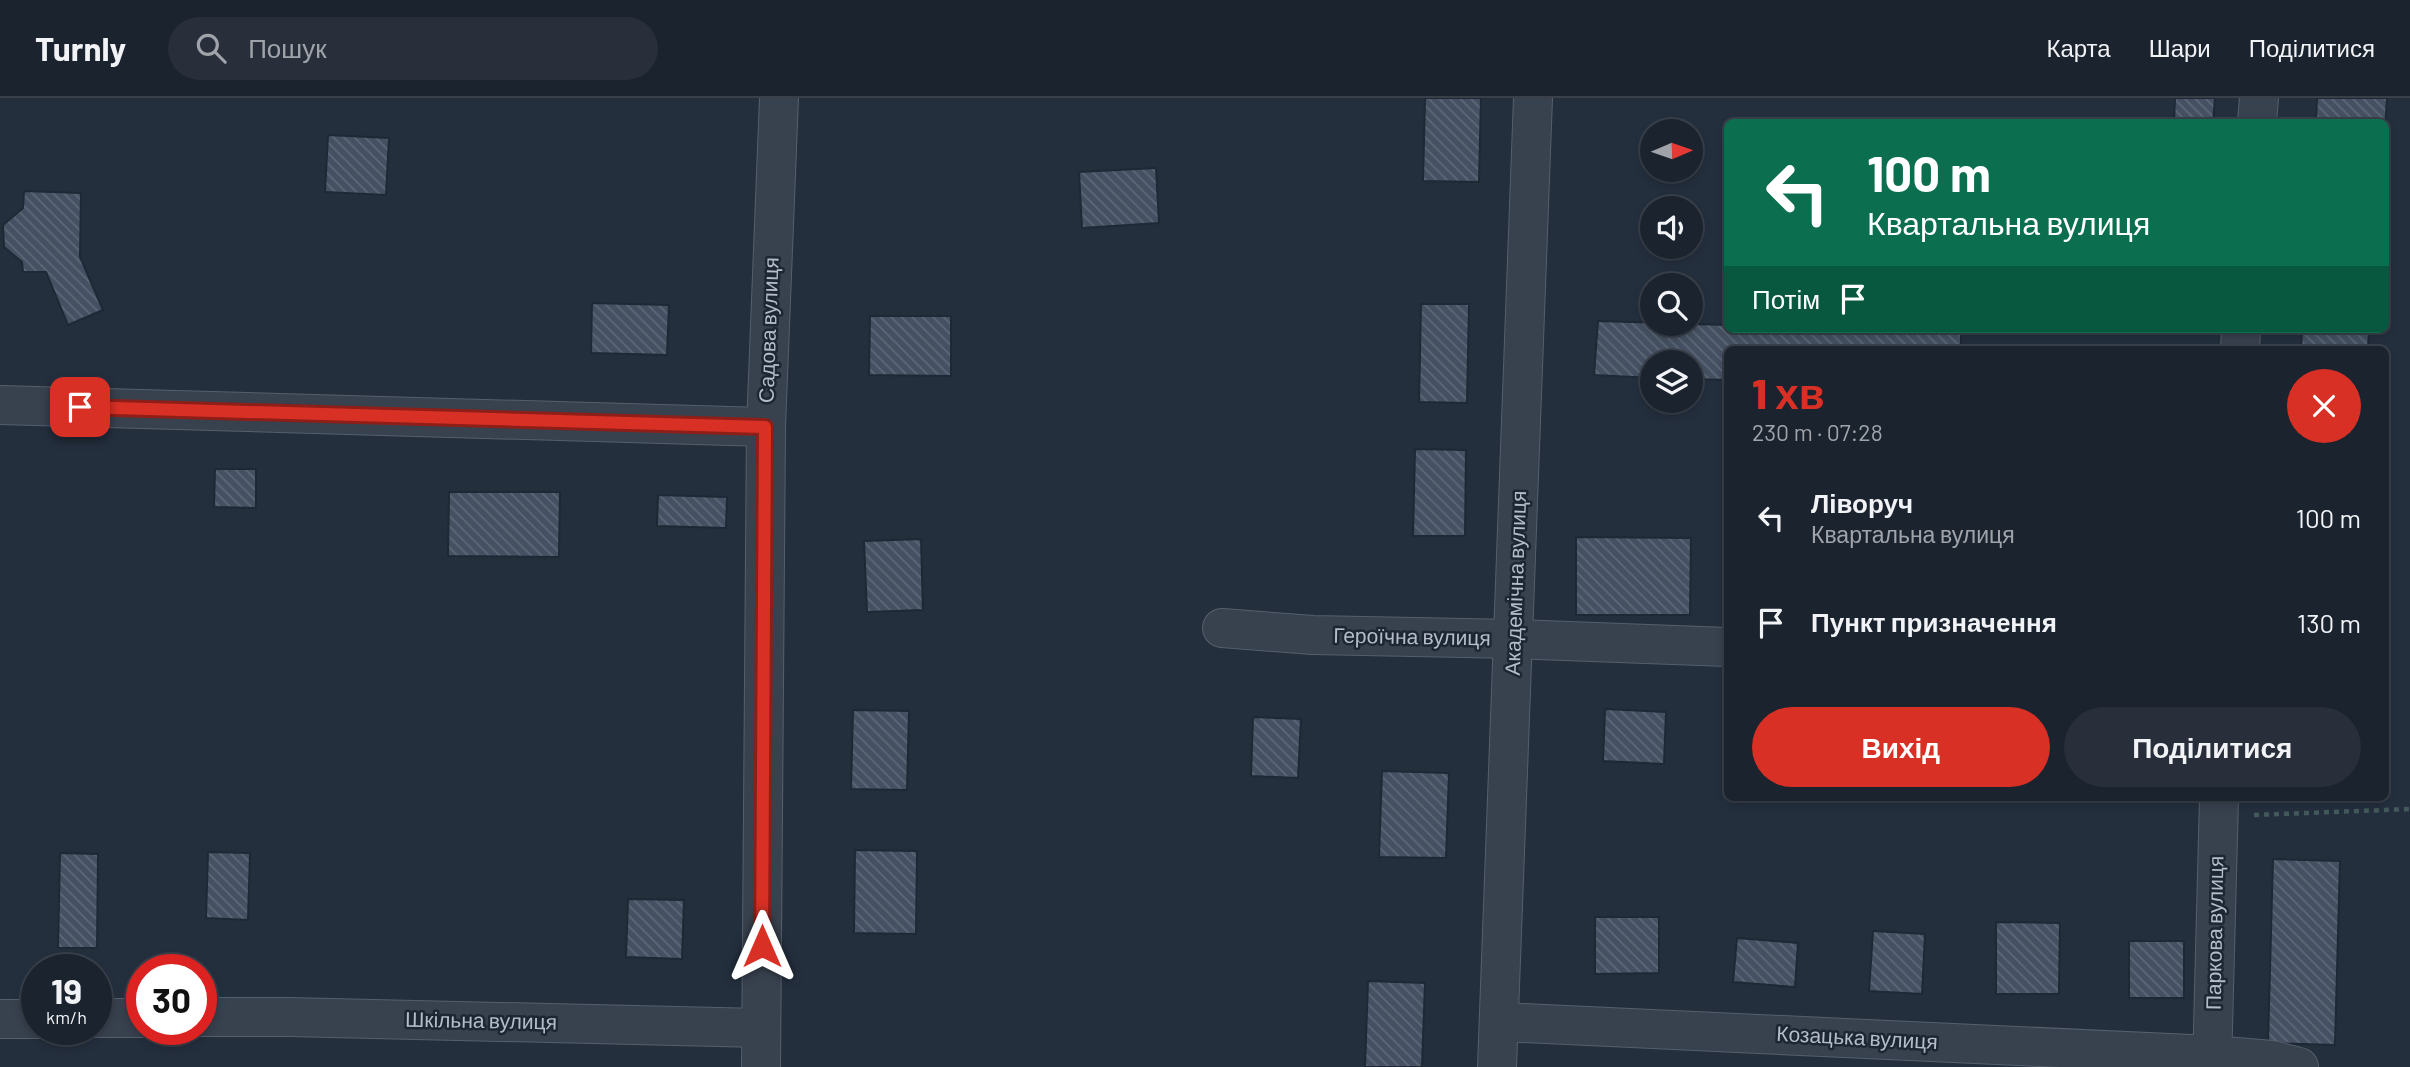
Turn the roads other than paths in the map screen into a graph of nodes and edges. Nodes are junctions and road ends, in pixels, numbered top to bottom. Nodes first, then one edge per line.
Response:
1 (779, 98) edge
2 (1533, 98) edge
3 (2259, 98) edge
4 (2257, 119) edge
5 (0, 405) edge
6 (765, 427) junction
7 (1222, 628) dead end
8 (1514, 639) junction
9 (1724, 648) edge
10 (2218, 807) edge
11 (217, 1017) edge
12 (0, 1019) edge
13 (21, 1019) edge
14 (1501, 1022) junction
15 (761, 1028) junction
16 (2212, 1061) edge
17 (761, 1067) edge
18 (1497, 1067) edge
19 (2299, 1067) edge

1 - 6 street, Садова вулиця
2 - 8 street, Академічна вулиця
3 - 4 street
5 - 6 street
6 - 15 street, Садова вулиця
7 - 8 street, Героїчна вулиця
8 - 9 street, Героїчна вулиця
8 - 14 street, Академічна вулиця
10 - 16 street, Паркова вулиця
11 - 15 street, Шкільна вулиця
12 - 13 street
14 - 16 street, Козацька вулиця
14 - 18 street, Академічна вулиця
15 - 17 street, Садова вулиця
16 - 19 street, Козацька вулиця

